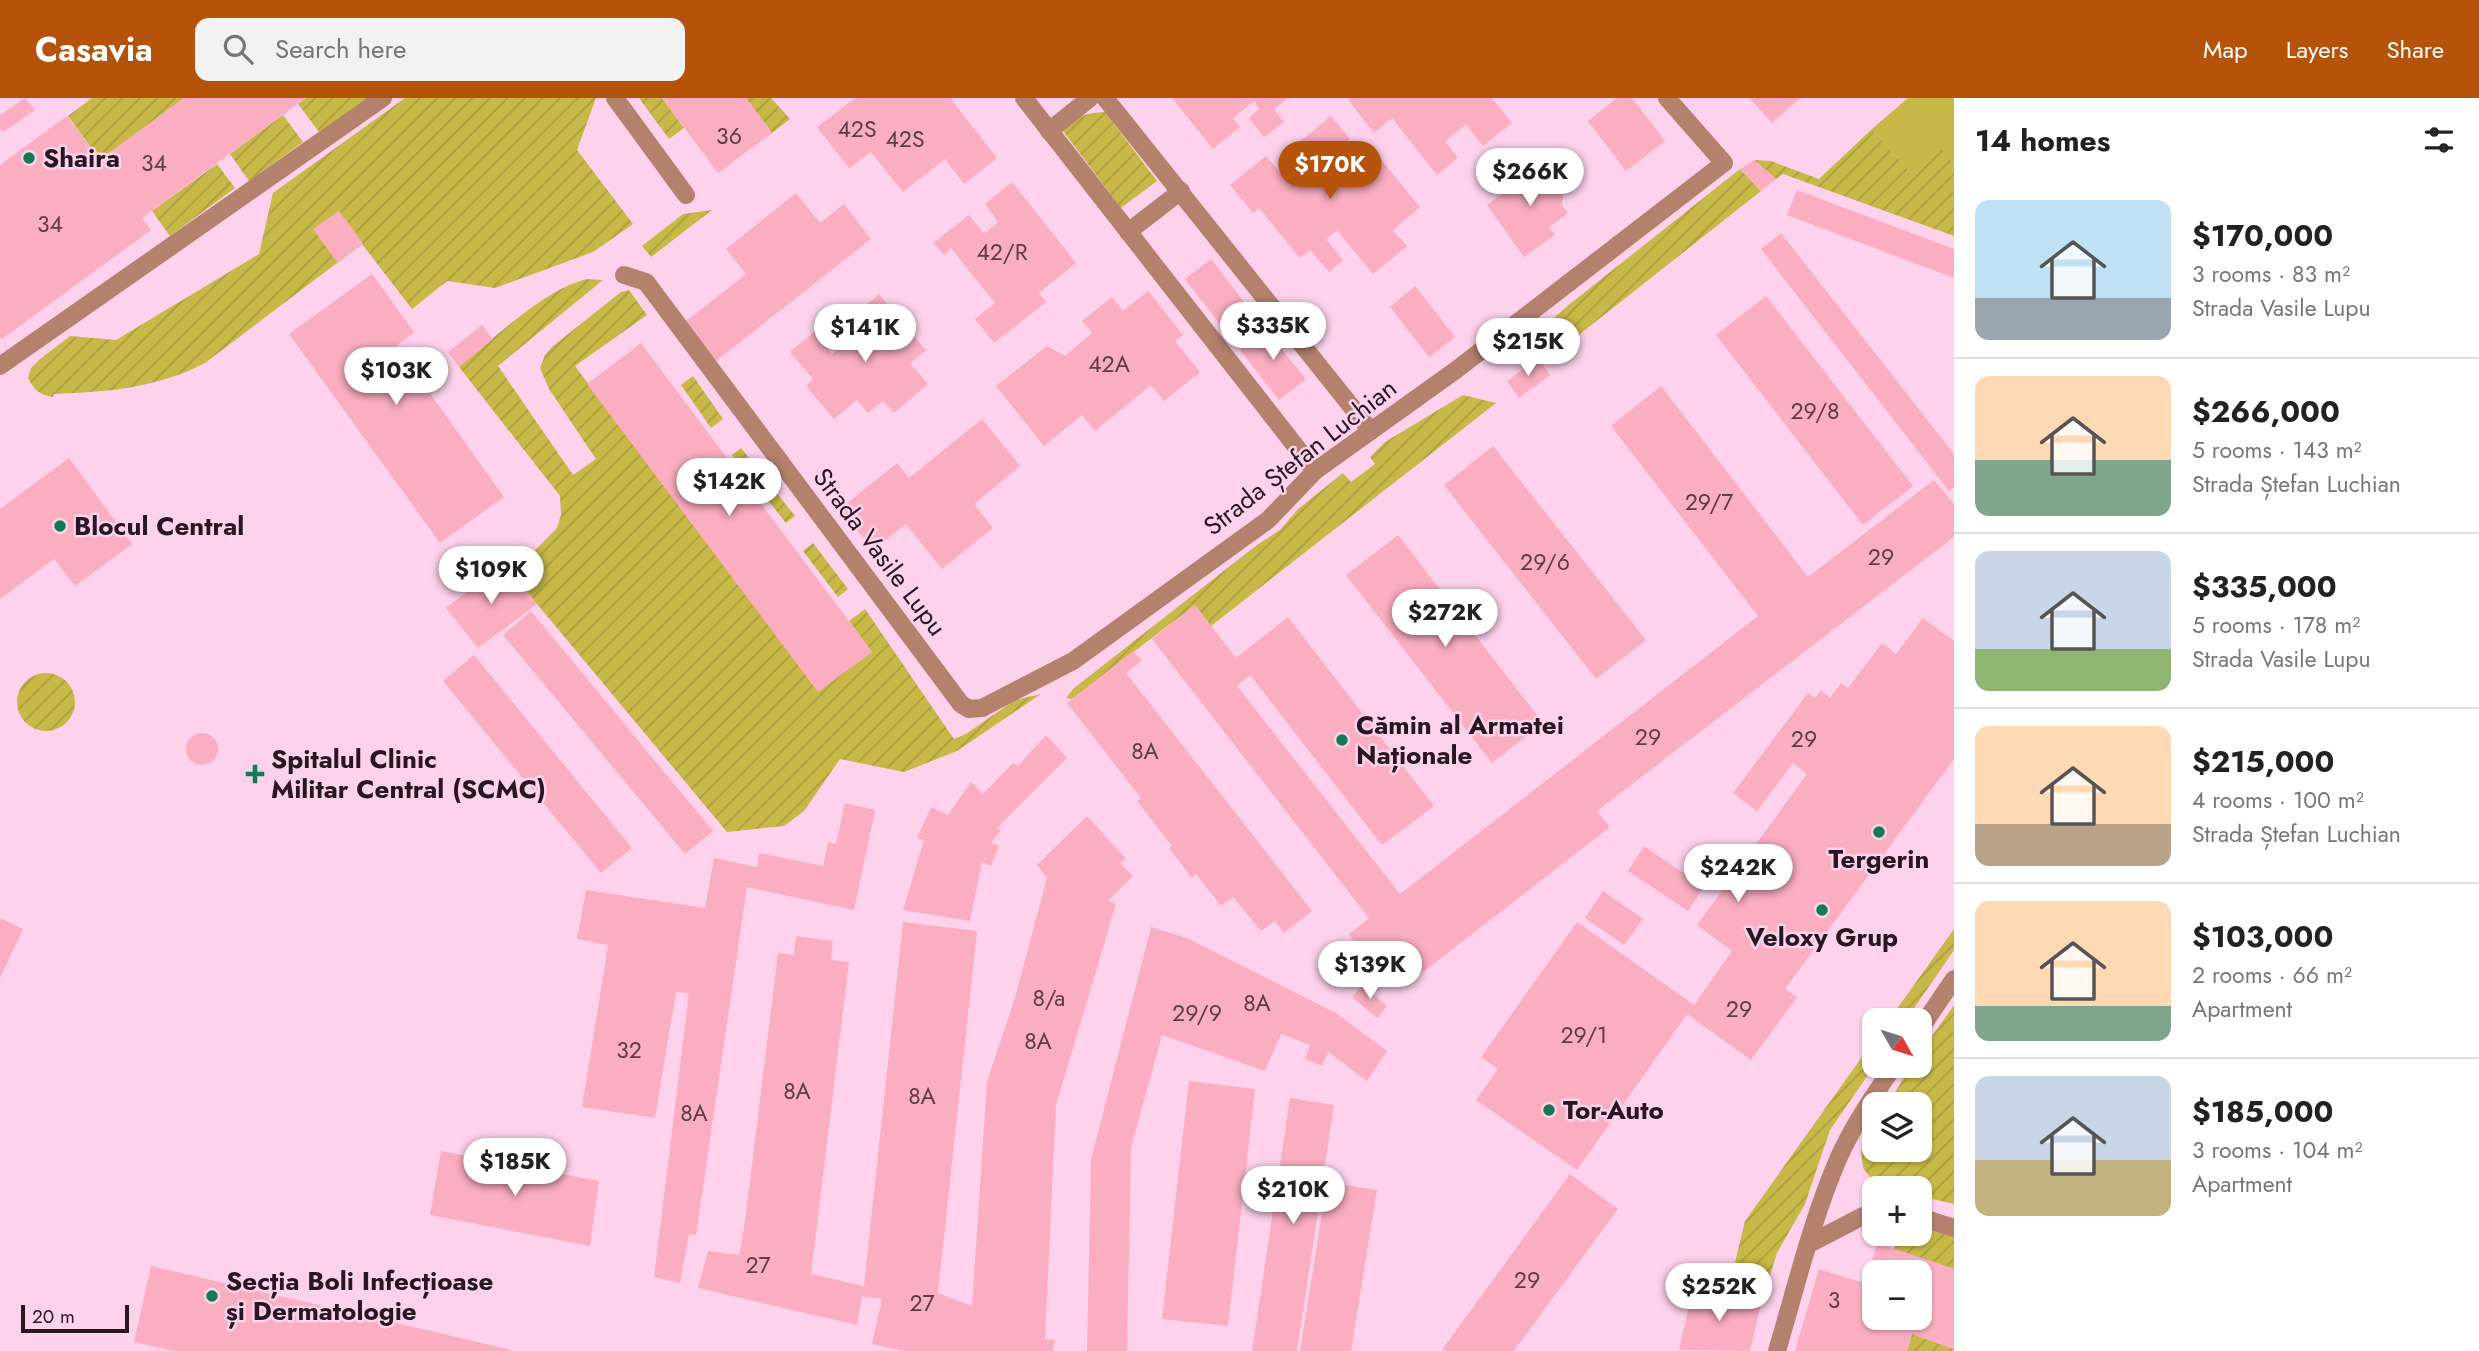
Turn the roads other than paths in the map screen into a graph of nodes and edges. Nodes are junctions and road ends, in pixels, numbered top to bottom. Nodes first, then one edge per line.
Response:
1 (383, 98) edge
2 (615, 98) edge
3 (1024, 98) edge
4 (1090, 98) edge
5 (1105, 98) edge
6 (1667, 98) edge
7 (1049, 131) junction
8 (1181, 191) junction
9 (686, 195) dead end
10 (1128, 232) junction
11 (624, 275) dead end
12 (0, 366) edge
13 (1371, 431) junction
14 (1315, 471) junction
15 (961, 704) joint
16 (1954, 979) edge
17 (1932, 1011) edge
18 (1886, 1078) edge
19 (1862, 1217) edge
20 (1932, 1221) edge
21 (1954, 1228) edge
22 (1809, 1244) junction
23 (1777, 1351) edge

1 - 12 street
2 - 9 street
3 - 7 street
4 - 7 street
5 - 8 street
6 - 13 street, Strada Ștefan Luchian
7 - 10 street
8 - 10 street
8 - 13 street
10 - 14 street
11 - 15 street, Strada Vasile Lupu
13 - 14 street, Strada Ștefan Luchian
14 - 15 street, Strada Ștefan Luchian
16 - 17 street
18 - 22 street
19 - 22 street
20 - 21 street
22 - 23 street

